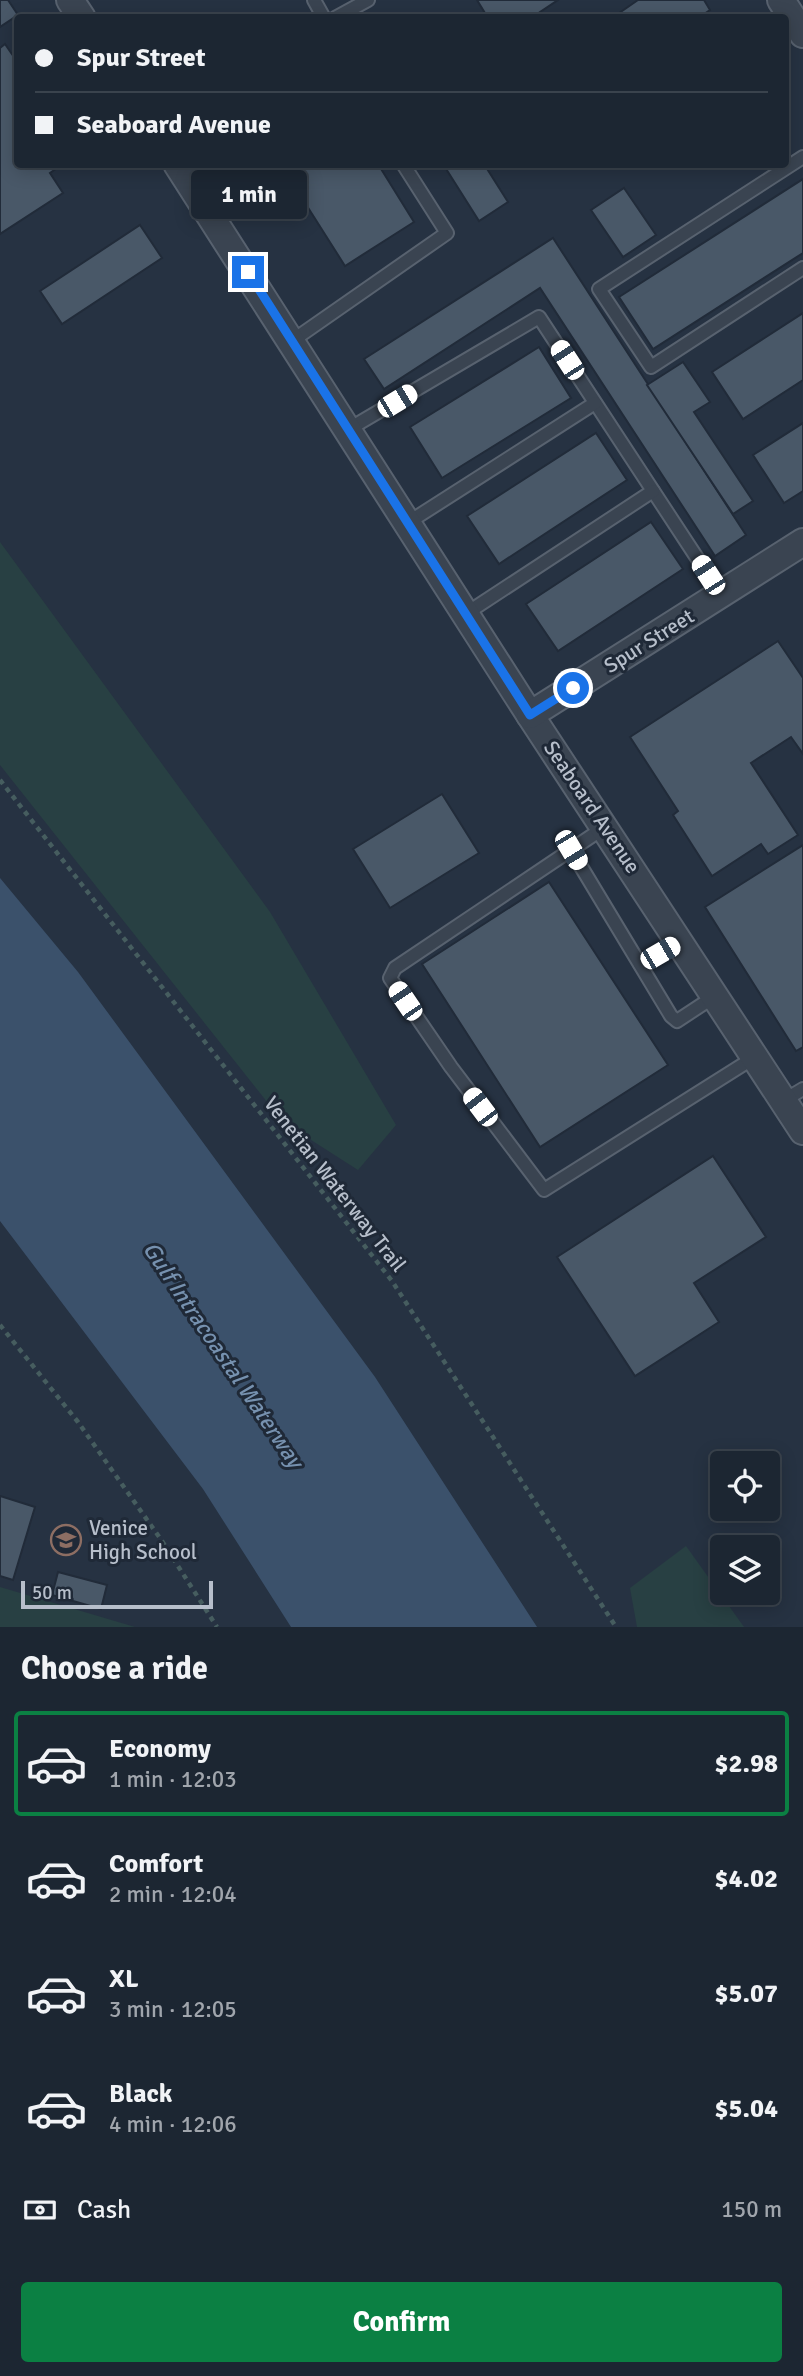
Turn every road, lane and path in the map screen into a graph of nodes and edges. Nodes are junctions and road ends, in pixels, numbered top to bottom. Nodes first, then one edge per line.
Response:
1 (368, 0) edge
2 (781, 0) edge
3 (342, 14) edge
4 (803, 34) edge
5 (180, 168) edge
6 (406, 168) edge
7 (786, 168) edge
8 (803, 268) edge
9 (292, 341) junction
10 (595, 403) junction
11 (349, 429) junction
12 (653, 491) junction
13 (409, 522) junction
14 (803, 542) edge
15 (722, 596) junction
16 (467, 612) junction
17 (530, 715) junction
18 (0, 780) edge
19 (606, 827) junction
20 (571, 850) junction
21 (680, 942) junction
22 (640, 964) junction
23 (715, 996) junction
24 (755, 1057) junction
25 (793, 1095) edge
26 (803, 1131) edge
27 (0, 1325) edge
28 (217, 1627) edge
29 (616, 1627) edge

1 - 3 lane
2 - 4 street
5 - 9 street, Seaboard Avenue
6 - 9 lane
7 - 8 lane
9 - 11 street, Seaboard Avenue
10 - 11 lane
10 - 12 lane
10 - 13 lane
11 - 13 street, Seaboard Avenue
12 - 15 lane
12 - 16 lane
13 - 16 street, Seaboard Avenue
14 - 15 street, Spur Street
15 - 17 street, Spur Street
16 - 17 street, Seaboard Avenue
17 - 19 street, Seaboard Avenue
18 - 29 path, Venetian Waterway Trail
19 - 20 lane
19 - 21 street, Seaboard Avenue
20 - 22 lane
20 - 24 lane
21 - 22 lane
21 - 23 street, Seaboard Avenue
22 - 23 lane
23 - 24 street, Seaboard Avenue
24 - 25 street, Seaboard Avenue
25 - 26 street, Seaboard Avenue
27 - 28 path

